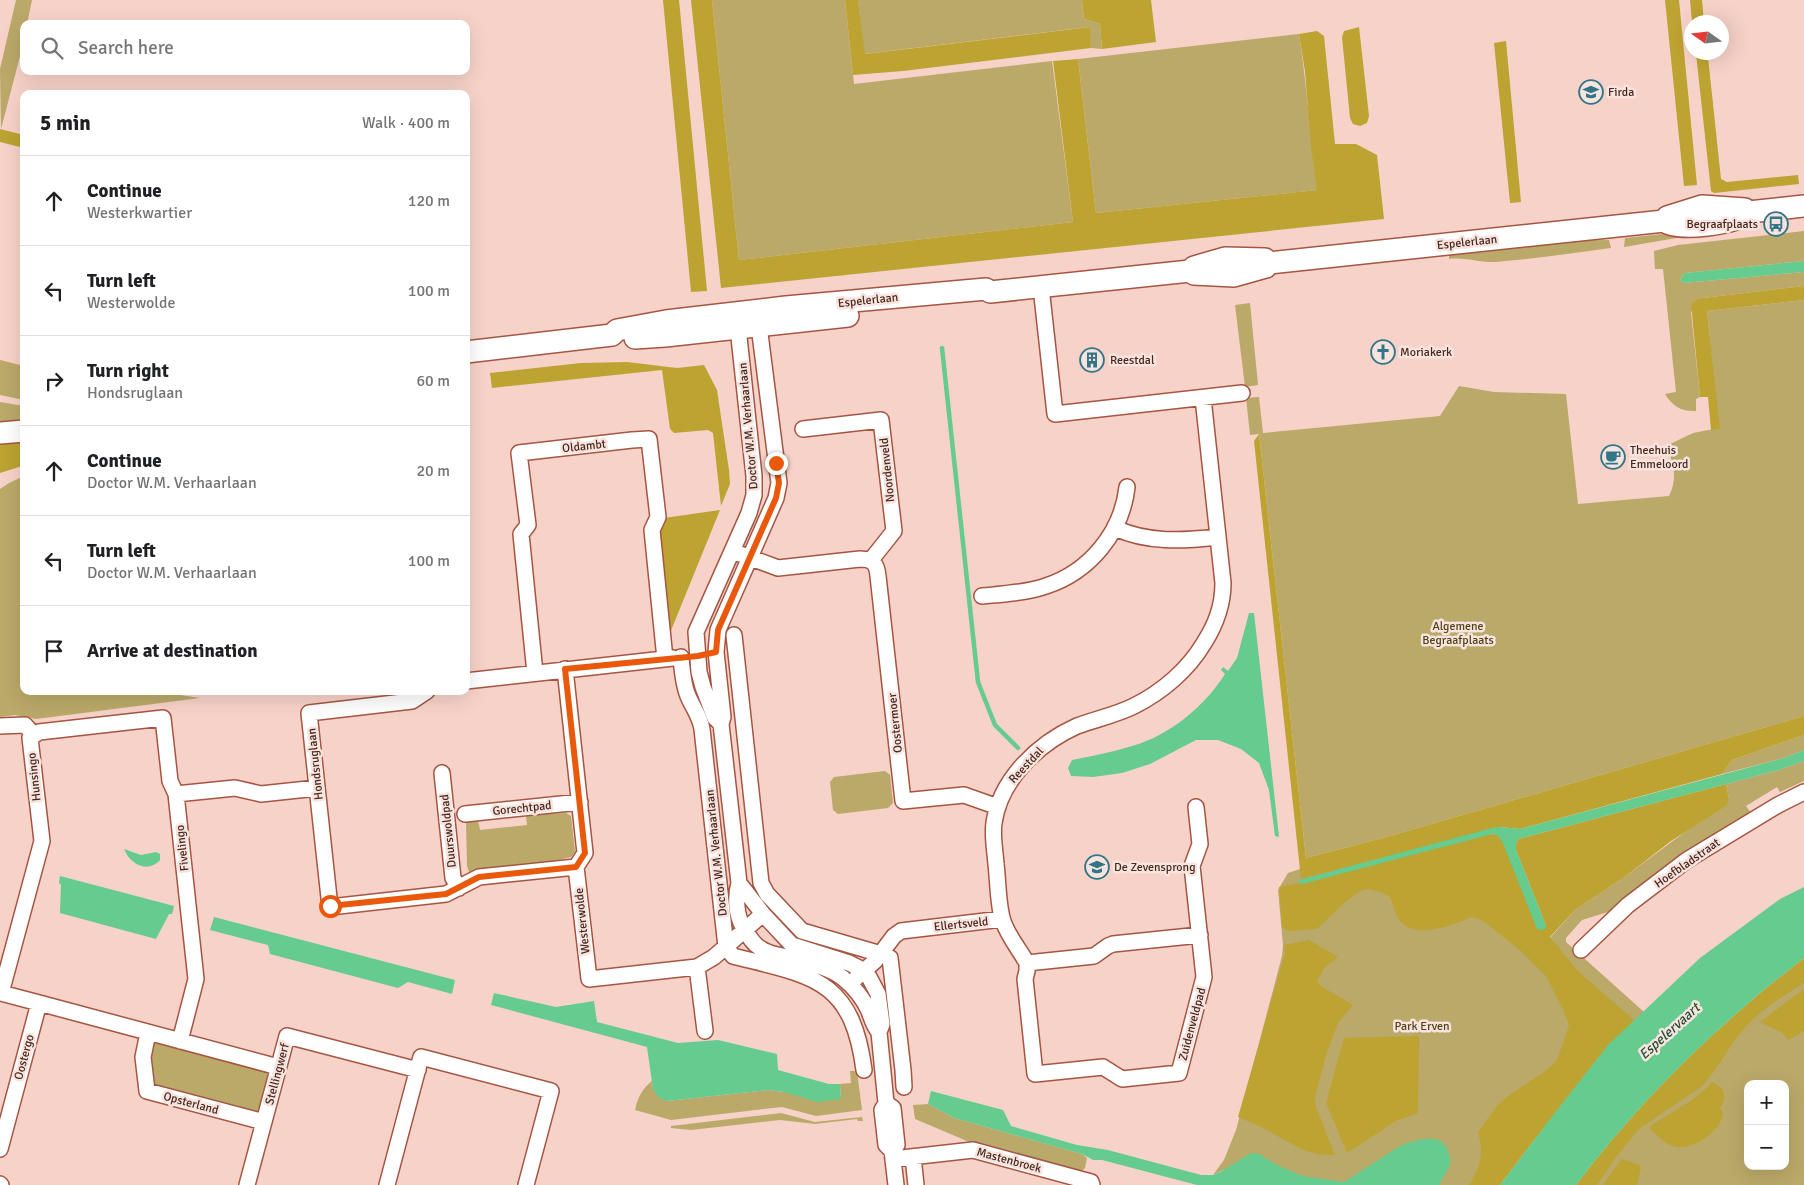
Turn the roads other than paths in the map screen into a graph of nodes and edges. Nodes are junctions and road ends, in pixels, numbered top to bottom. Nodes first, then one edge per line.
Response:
1 (1804, 206) edge
2 (1041, 287) junction
3 (748, 322) junction
4 (470, 352) edge
5 (1242, 393) dead end
6 (1203, 398) junction
7 (803, 429) dead end
8 (20, 431) edge
9 (0, 433) edge
10 (1127, 487) dead end
11 (1115, 528) junction
12 (1218, 537) junction
13 (732, 550) junction
14 (750, 558) junction
15 (870, 560) junction
16 (982, 596) dead end
17 (716, 652) junction
18 (698, 656) junction
19 (681, 657) junction
20 (665, 659) junction
21 (565, 669) junction
22 (535, 673) junction
23 (470, 680) edge
24 (421, 695) edge
25 (721, 724) junction
26 (0, 726) edge
27 (34, 735) junction
28 (442, 773) dead end
29 (317, 788) junction
30 (1804, 792) edge
31 (176, 794) junction
32 (580, 802) junction
33 (1196, 806) dead end
34 (998, 807) junction
35 (465, 814) dead end
36 (576, 867) junction
37 (739, 883) junction
38 (459, 888) junction
39 (763, 914) junction
40 (1002, 919) junction
41 (1199, 928) junction
42 (745, 930) junction
43 (726, 947) junction
44 (1581, 950) dead end
45 (880, 954) junction
46 (1027, 964) junction
47 (697, 966) junction
48 (863, 972) junction
49 (850, 984) junction
50 (1, 993) edge
51 (836, 996) junction
52 (39, 1003) junction
53 (705, 1031) dead end
54 (879, 1032) junction
55 (148, 1033) junction
56 (180, 1041) junction
57 (861, 1061) dead end
58 (278, 1067) junction
59 (418, 1070) junction
60 (906, 1081) dead end
61 (264, 1122) junction
62 (0, 1149) edge
63 (893, 1155) junction
64 (913, 1158) junction
65 (247, 1185) edge
66 (387, 1185) edge
67 (526, 1185) edge
68 (896, 1185) edge
69 (916, 1185) edge
70 (1092, 1185) edge

1 - 2 main road, Espelerlaan
2 - 3 main road, Espelerlaan
2 - 6 street
3 - 4 main road, Espelerlaan
3 - 13 street, Doctor W.M. Verhaarlaan
3 - 14 street, Doctor W.M. Verhaarlaan
5 - 6 street
6 - 12 street, Reestdal
7 - 15 street, Noordenveld
8 - 9 main road
10 - 11 street
11 - 12 street
11 - 16 street
12 - 34 street, Reestdal
13 - 14 street
13 - 18 street, Doctor W.M. Verhaarlaan
14 - 15 street
14 - 17 street, Doctor W.M. Verhaarlaan
15 - 34 street, Oostermoer
17 - 18 street
17 - 25 street, Doctor W.M. Verhaarlaan
17 - 45 street
18 - 19 street
18 - 25 street, Doctor W.M. Verhaarlaan
19 - 20 street
19 - 43 street, Doctor W.M. Verhaarlaan
20 - 21 street
20 - 22 street, Oldambt
21 - 22 street
21 - 32 street, Westerwolde
22 - 23 street
24 - 29 street, Hondsruglaan
25 - 37 street, Doctor W.M. Verhaarlaan
26 - 27 street
27 - 31 street, Hunsingo
27 - 50 street, Hunsingo
28 - 38 street, Duurswoldpad
29 - 31 street
29 - 38 street, Hondsruglaan
30 - 44 street, Hoefbladstraat
31 - 56 street, Fivelingo
32 - 35 street, Gorechtpad
32 - 36 street, Westerwolde
33 - 41 street
34 - 40 street
36 - 38 street
36 - 47 street, Westerwolde
37 - 39 street, Doctor W.M. Verhaarlaan
37 - 42 street, Doctor W.M. Verhaarlaan
39 - 42 street, Westerwolde
39 - 48 street, Doctor W.M. Verhaarlaan
40 - 45 street, Ellertsveld
40 - 46 street, Ellertsveld
41 - 46 street
41 - 46 street, Zuidenveldpad
42 - 43 street, Westerwolde
42 - 49 street, Doctor W.M. Verhaarlaan
43 - 47 street, Westerwolde
43 - 51 street
45 - 48 street
45 - 60 street
47 - 53 street
48 - 49 street
48 - 54 street, Doctor W.M. Verhaarlaan
49 - 51 street
49 - 54 street, Doctor W.M. Verhaarlaan
50 - 52 street
51 - 57 street
52 - 55 street
52 - 62 street, Oostergo
54 - 63 street, Doctor W.M. Verhaarlaan
55 - 56 street
55 - 61 street, Opsterland
56 - 58 street
58 - 59 street, Stellingwerf
58 - 61 street, Stellingwerf
59 - 66 street
59 - 67 street
61 - 65 street, Stellingwerf
63 - 64 street, Mastenbroek
63 - 68 street, Doctor W.M. Verhaarlaan
64 - 69 street
64 - 70 street, Mastenbroek

